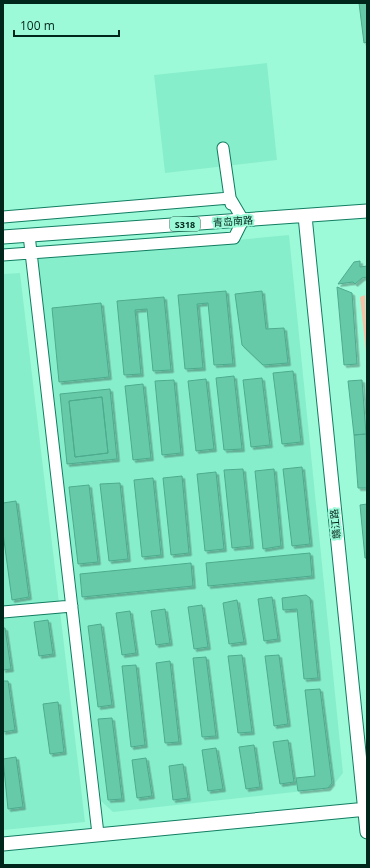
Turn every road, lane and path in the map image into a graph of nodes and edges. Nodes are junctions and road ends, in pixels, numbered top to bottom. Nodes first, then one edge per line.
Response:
1 (223, 148) dead end
2 (230, 198) junction
3 (367, 209) edge
4 (305, 216) junction
5 (3, 217) edge
6 (238, 221) junction
7 (29, 235) junction
8 (3, 237) edge
9 (31, 253) junction
10 (3, 255) edge
11 (72, 606) junction
12 (3, 612) edge
13 (366, 809) edge
14 (367, 832) edge
15 (98, 834) junction
16 (3, 844) edge

1 - 2 street
2 - 5 street
2 - 6 street
3 - 4 main road, 青岛南路 / S318
4 - 6 main road, 青岛南路 / S318
4 - 13 main road, 赣江路
6 - 7 main road, 青岛南路 / S318
6 - 9 street
7 - 8 main road, 青岛南路 / S318
7 - 9 street
9 - 10 street
9 - 11 street
11 - 12 street
11 - 15 street
13 - 14 main road, 赣江路
13 - 15 main road
15 - 16 main road

